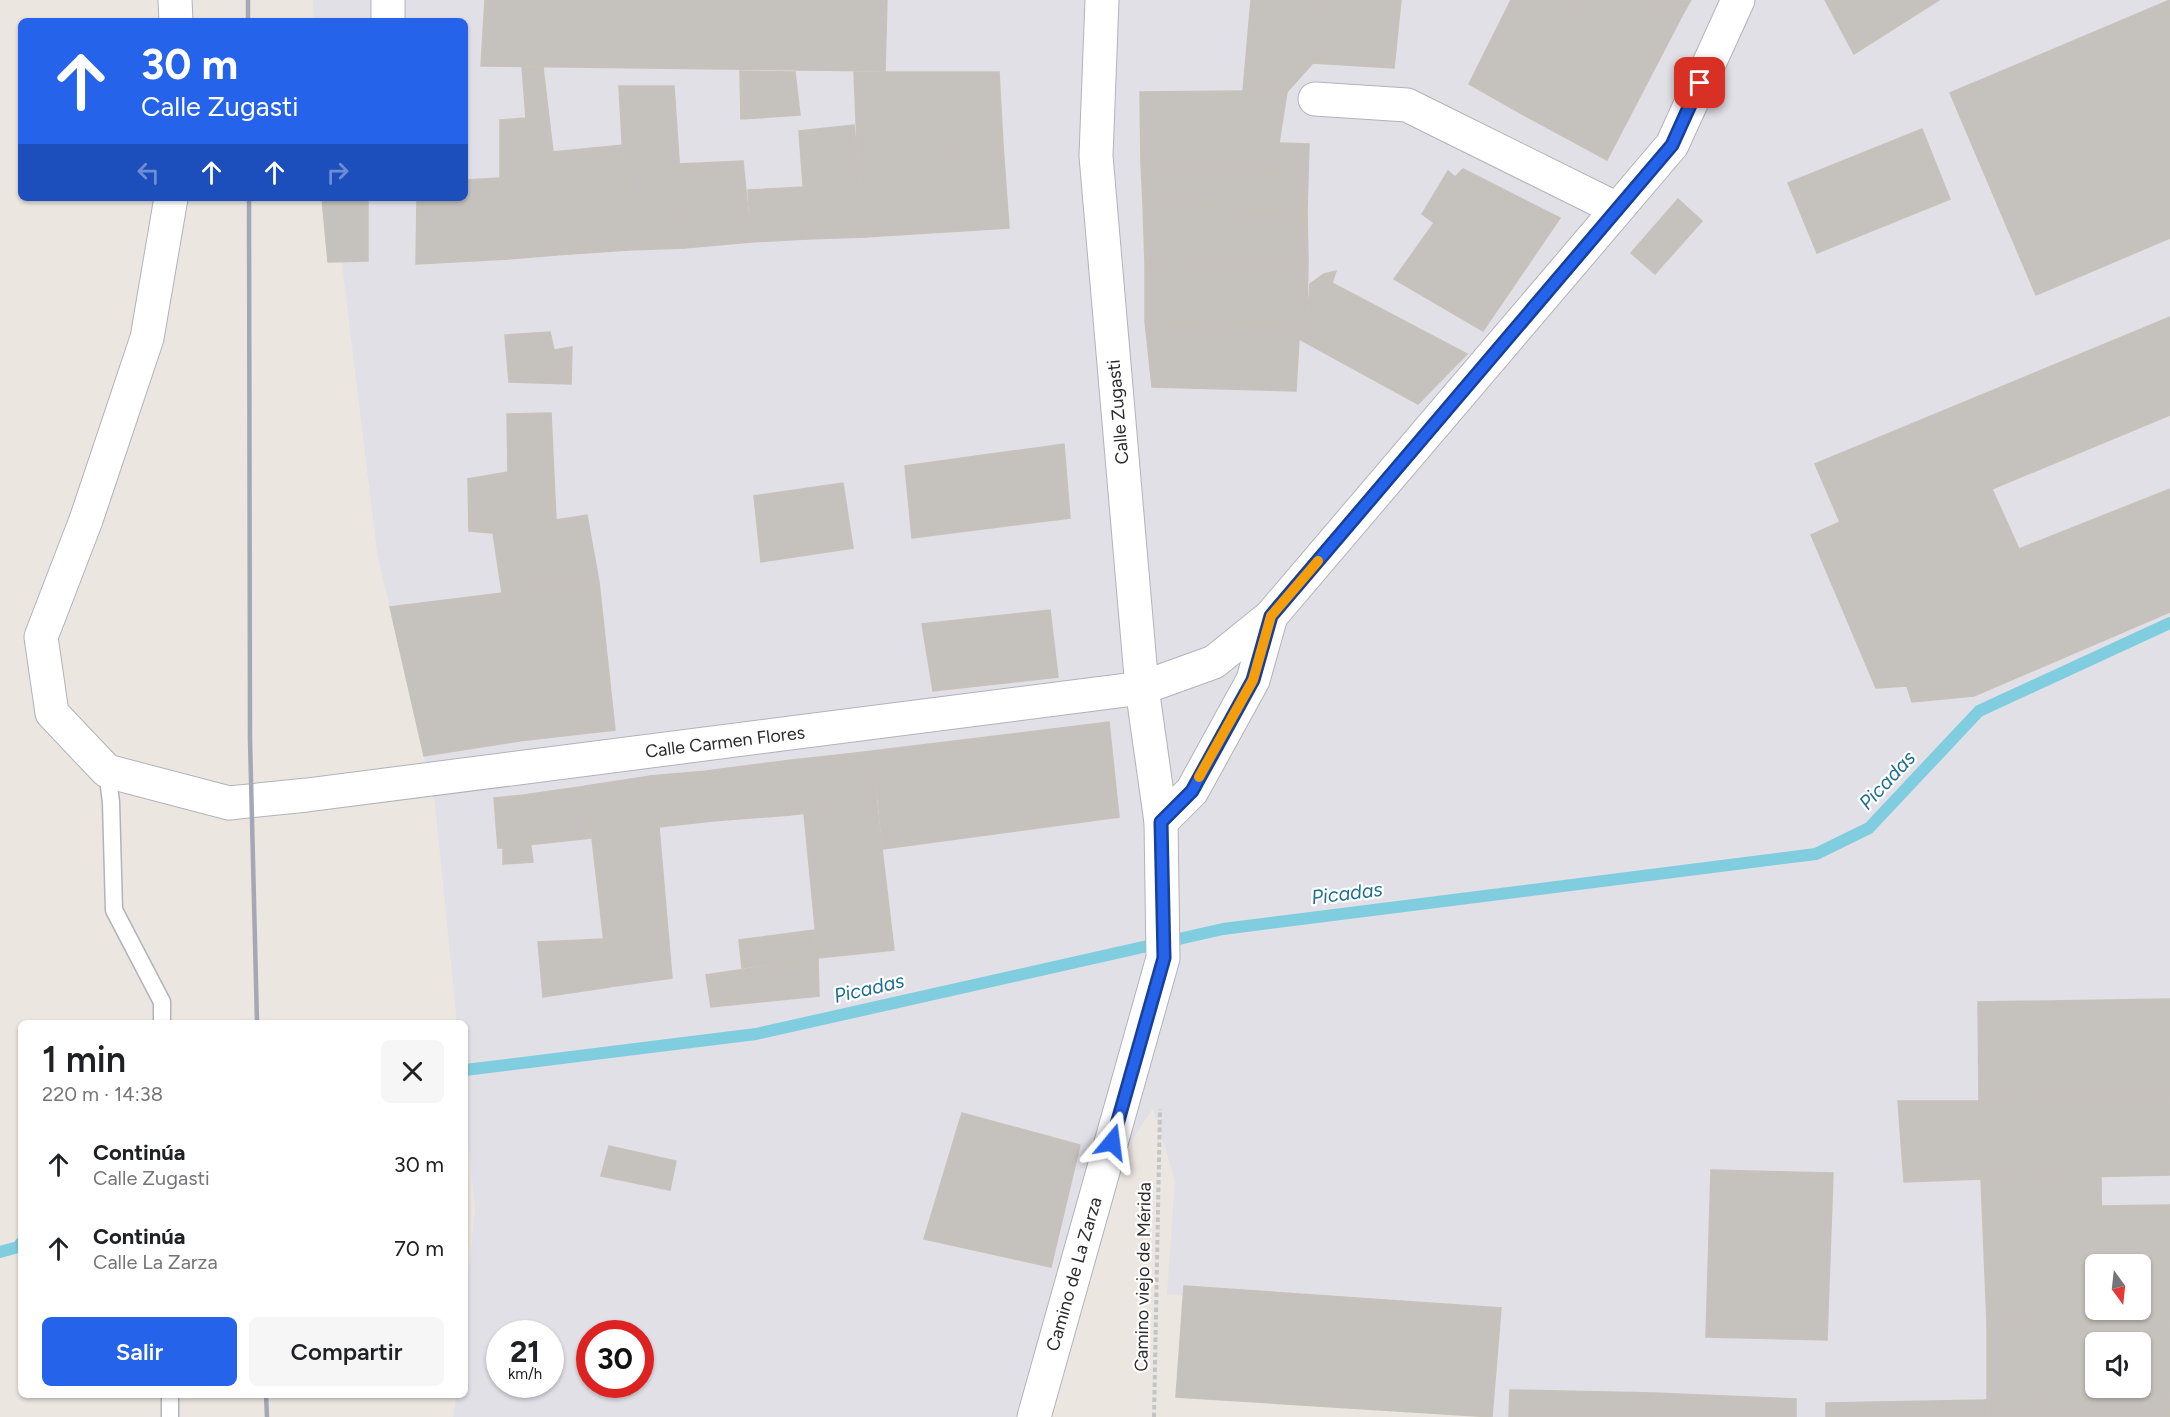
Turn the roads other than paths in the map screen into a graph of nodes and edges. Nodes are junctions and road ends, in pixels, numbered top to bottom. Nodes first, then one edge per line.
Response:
1 (175, 0) edge
2 (388, 0) edge
3 (1102, 0) edge
4 (1738, 0) edge
5 (176, 18) edge
6 (387, 18) edge
7 (1315, 99) dead end
8 (170, 201) edge
9 (1617, 209) junction
10 (1271, 616) junction
11 (1142, 688) junction
12 (107, 771) junction
13 (1161, 822) junction
14 (1164, 958) joint
15 (162, 1020) edge
16 (170, 1398) edge
17 (170, 1417) edge
18 (1034, 1417) edge

1 - 5 street
2 - 6 street
3 - 11 street, Calle Zugasti
4 - 9 street
7 - 9 street
8 - 12 street
9 - 10 street
10 - 11 street, Calle Carmen Flores
10 - 13 street
11 - 12 street, Calle Carmen Flores
11 - 13 street, Calle Zugasti
12 - 15 lane
13 - 14 street, Calle Zugasti
14 - 18 street, Camino de La Zarza
16 - 17 lane

